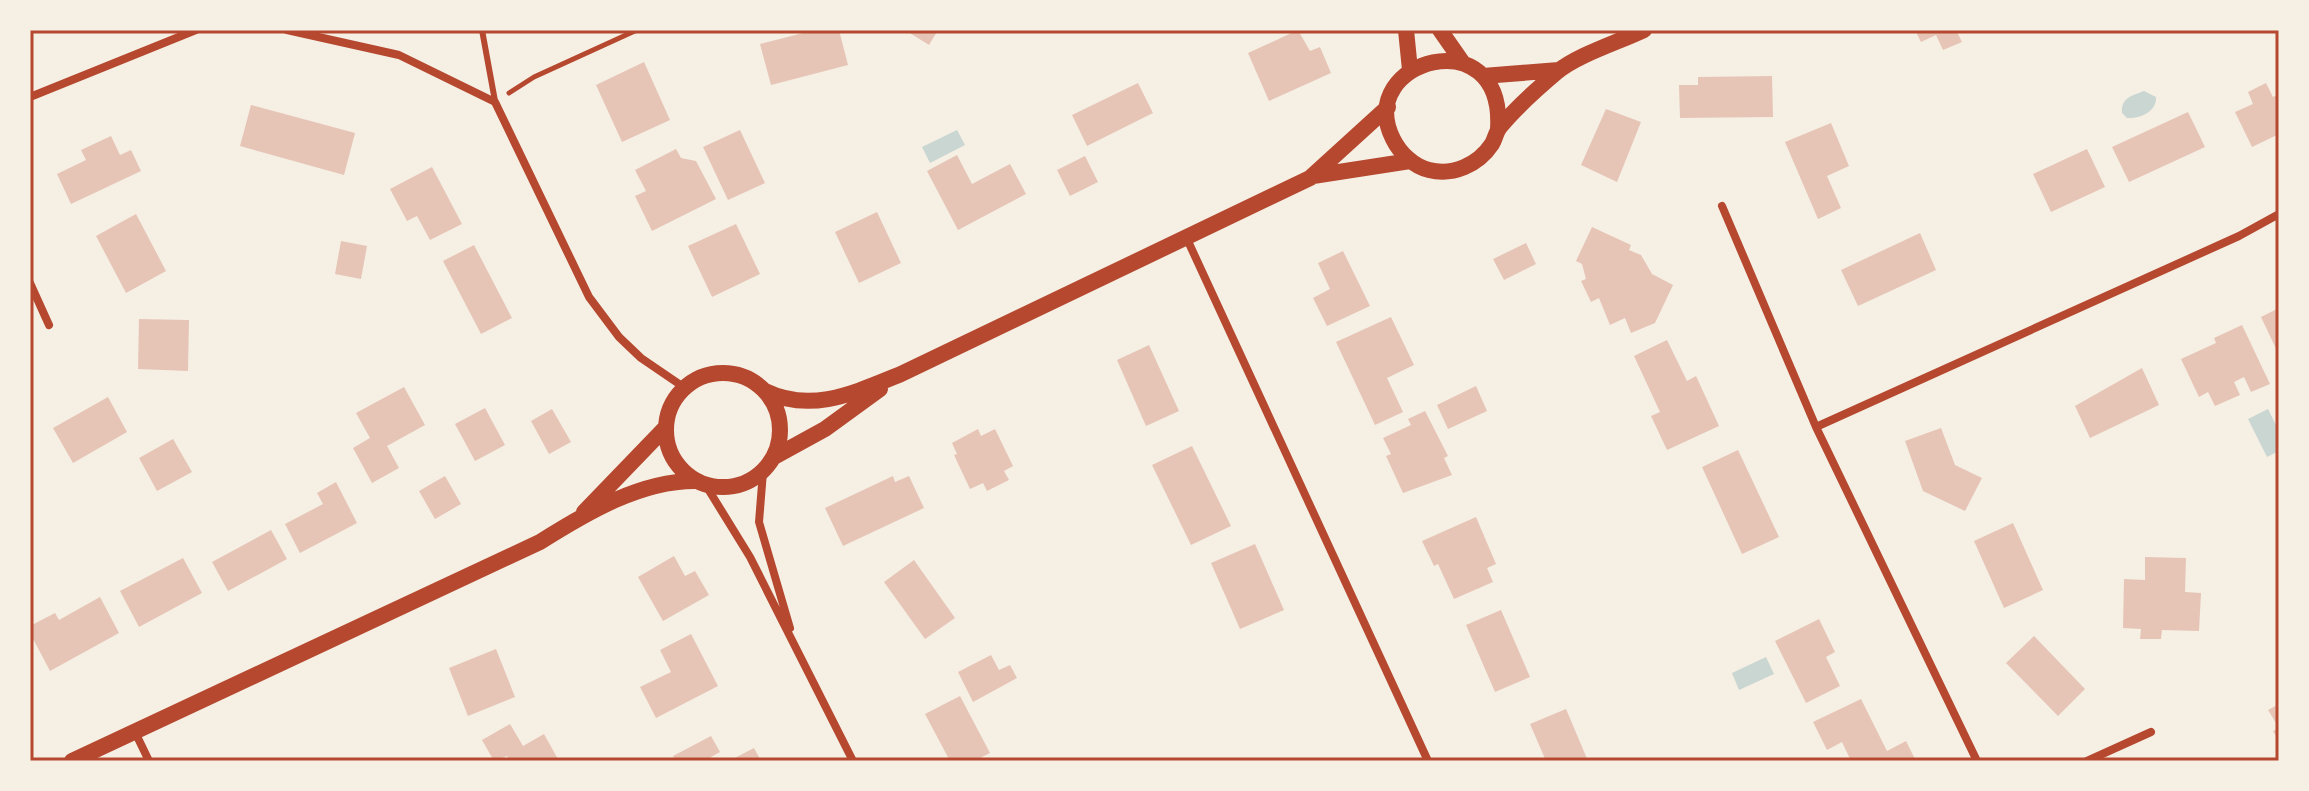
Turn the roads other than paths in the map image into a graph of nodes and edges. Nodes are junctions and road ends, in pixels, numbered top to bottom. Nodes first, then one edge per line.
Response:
1 (196, 30) edge
2 (287, 30) edge
3 (482, 30) edge
4 (1406, 30) edge
5 (1440, 30) edge
6 (1644, 30) edge
7 (1463, 63) junction
8 (1410, 70) junction
9 (1559, 70) junction
10 (1483, 76) junction
11 (30, 97) edge
12 (495, 102) junction
13 (1388, 107) junction
14 (1498, 129) junction
15 (1410, 161) junction
16 (1313, 176) junction
17 (1722, 206) dead end
18 (2279, 214) edge
19 (1187, 239) junction
20 (30, 283) edge
21 (49, 325) dead end
22 (901, 374) junction
23 (685, 388) junction
24 (765, 391) junction
25 (666, 427) junction
26 (1816, 427) junction
27 (774, 457) junction
28 (763, 472) junction
29 (701, 482) junction
30 (578, 518) junction
31 (797, 652) junction
32 (135, 732) junction
33 (2151, 732) dead end
34 (72, 761) edge
35 (149, 761) edge
36 (853, 761) edge
37 (1428, 761) edge
38 (1977, 761) edge
39 (2087, 761) edge

1 - 11 street
2 - 12 street
3 - 12 lane
4 - 8 main road
5 - 7 main road
6 - 9 main road
7 - 8 main road
7 - 10 main road
8 - 13 main road
9 - 10 main road
9 - 14 main road
10 - 14 main road
12 - 23 street
13 - 15 main road
13 - 16 main road
14 - 15 main road
15 - 16 main road
16 - 19 main road
17 - 26 street
18 - 26 street
19 - 22 main road
19 - 37 street
20 - 21 street
22 - 24 main road
22 - 27 main road
23 - 24 main road
23 - 25 main road
24 - 27 main road
25 - 29 main road
25 - 30 main road
26 - 38 street
27 - 28 main road
28 - 29 main road
28 - 31 street
29 - 30 main road
29 - 31 street
30 - 32 main road
31 - 36 street
32 - 34 main road
32 - 35 street
33 - 39 street

